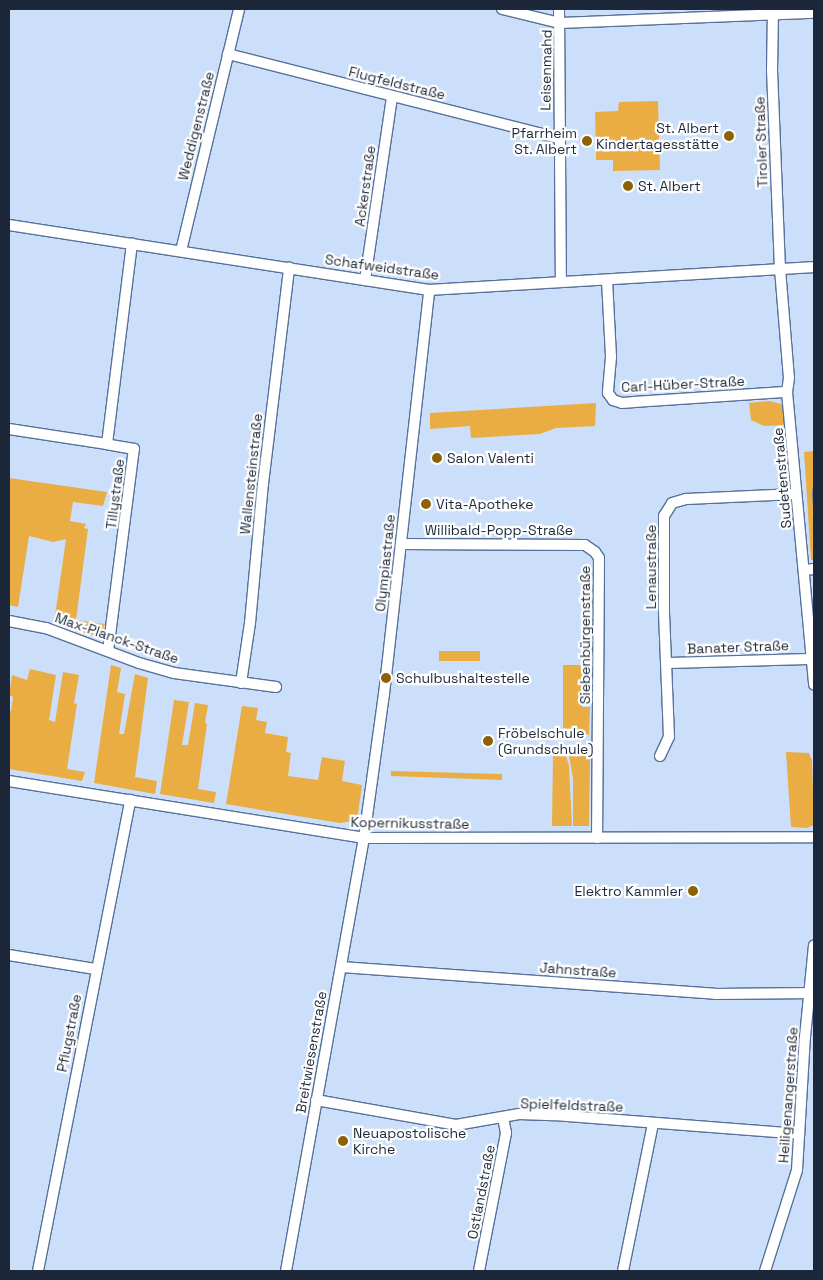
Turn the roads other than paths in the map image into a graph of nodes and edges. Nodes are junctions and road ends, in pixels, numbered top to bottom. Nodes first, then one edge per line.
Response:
1 (239, 9) edge
2 (502, 9) edge
3 (559, 9) edge
4 (772, 12) edge
5 (814, 13) edge
6 (560, 23) junction
7 (228, 54) junction
8 (392, 97) junction
9 (558, 138) junction
10 (9, 225) edge
11 (132, 244) junction
12 (181, 251) junction
13 (814, 267) edge
14 (289, 268) junction
15 (780, 269) junction
16 (365, 280) junction
17 (607, 280) junction
18 (560, 282) junction
19 (429, 290) junction
20 (787, 392) junction
21 (9, 429) edge
22 (107, 444) junction
23 (796, 494) junction
24 (401, 544) junction
25 (595, 552) joint
26 (809, 570) edge
27 (9, 621) edge
28 (108, 651) junction
29 (812, 659) junction
30 (666, 663) junction
31 (241, 683) junction
32 (814, 685) edge
33 (276, 687) dead end
34 (660, 756) dead end
35 (9, 782) edge
36 (130, 800) junction
37 (814, 837) edge
38 (364, 838) junction
39 (597, 838) junction
40 (814, 945) edge
41 (9, 955) edge
42 (341, 967) junction
43 (95, 969) junction
44 (812, 993) edge
45 (316, 1100) junction
46 (503, 1118) junction
47 (653, 1123) junction
48 (799, 1134) junction
49 (38, 1271) edge
50 (286, 1271) edge
51 (479, 1271) edge
52 (623, 1271) edge
53 (765, 1271) edge

1 - 7 street, Weddigenstraße
2 - 6 street
3 - 6 street, Leisenmahd
4 - 5 street
4 - 6 street
4 - 15 street, Tiroler Straße
6 - 9 street, Leisenmahd
7 - 8 street, Flugfeldstraße
7 - 12 street, Weddigenstraße
8 - 9 street, Flugfeldstraße
8 - 16 street, Ackerstraße
9 - 18 street, Leisenmahd
10 - 11 street, Schafweidstraße
11 - 12 street, Schafweidstraße
11 - 22 street, Tillystraße
12 - 14 street, Schafweidstraße
13 - 15 street, Schafweidstraße
14 - 16 street, Schafweidstraße
14 - 31 street, Wallensteinstraße
15 - 17 street, Schafweidstraße
15 - 20 street, Sudetenstraße
16 - 19 street, Schafweidstraße
17 - 18 street, Schafweidstraße
17 - 20 street, Carl-Hüber-Straße
18 - 19 street, Schafweidstraße
19 - 24 street, Olympiastraße
20 - 23 street, Sudetenstraße
21 - 22 street
22 - 28 street, Tillystraße
23 - 26 street, Sudetenstraße
23 - 30 street, Lenaustraße
24 - 25 street, Willibald-Popp-Straße
24 - 38 street, Olympiastraße
25 - 39 street, Siebenbürgenstraße
26 - 29 street, Sudetenstraße
27 - 28 street, Max-Planck-Straße
28 - 31 street, Max-Planck-Straße
29 - 30 street, Banater Straße
29 - 32 street, Sudetenstraße
30 - 34 street, Lenaustraße
31 - 33 street, Max-Planck-Straße
35 - 36 street, Kopernikusstraße
36 - 38 street, Kopernikusstraße
36 - 43 street, Pflugstraße
37 - 39 street, Kopernikusstraße
38 - 39 street, Kopernikusstraße
38 - 42 street, Breitwiesenstraße
40 - 44 street, Heiligenangerstraße
41 - 43 street
42 - 44 street, Jahnstraße
42 - 45 street, Breitwiesenstraße
43 - 49 street, Pflugstraße
44 - 48 street, Heiligenangerstraße
45 - 46 street, Spielfeldstraße
45 - 50 street, Breitwiesenstraße
46 - 47 street, Spielfeldstraße
46 - 51 street, Ostlandstraße
47 - 48 street, Spielfeldstraße
47 - 52 street
48 - 53 street, Heiligenangerstraße

